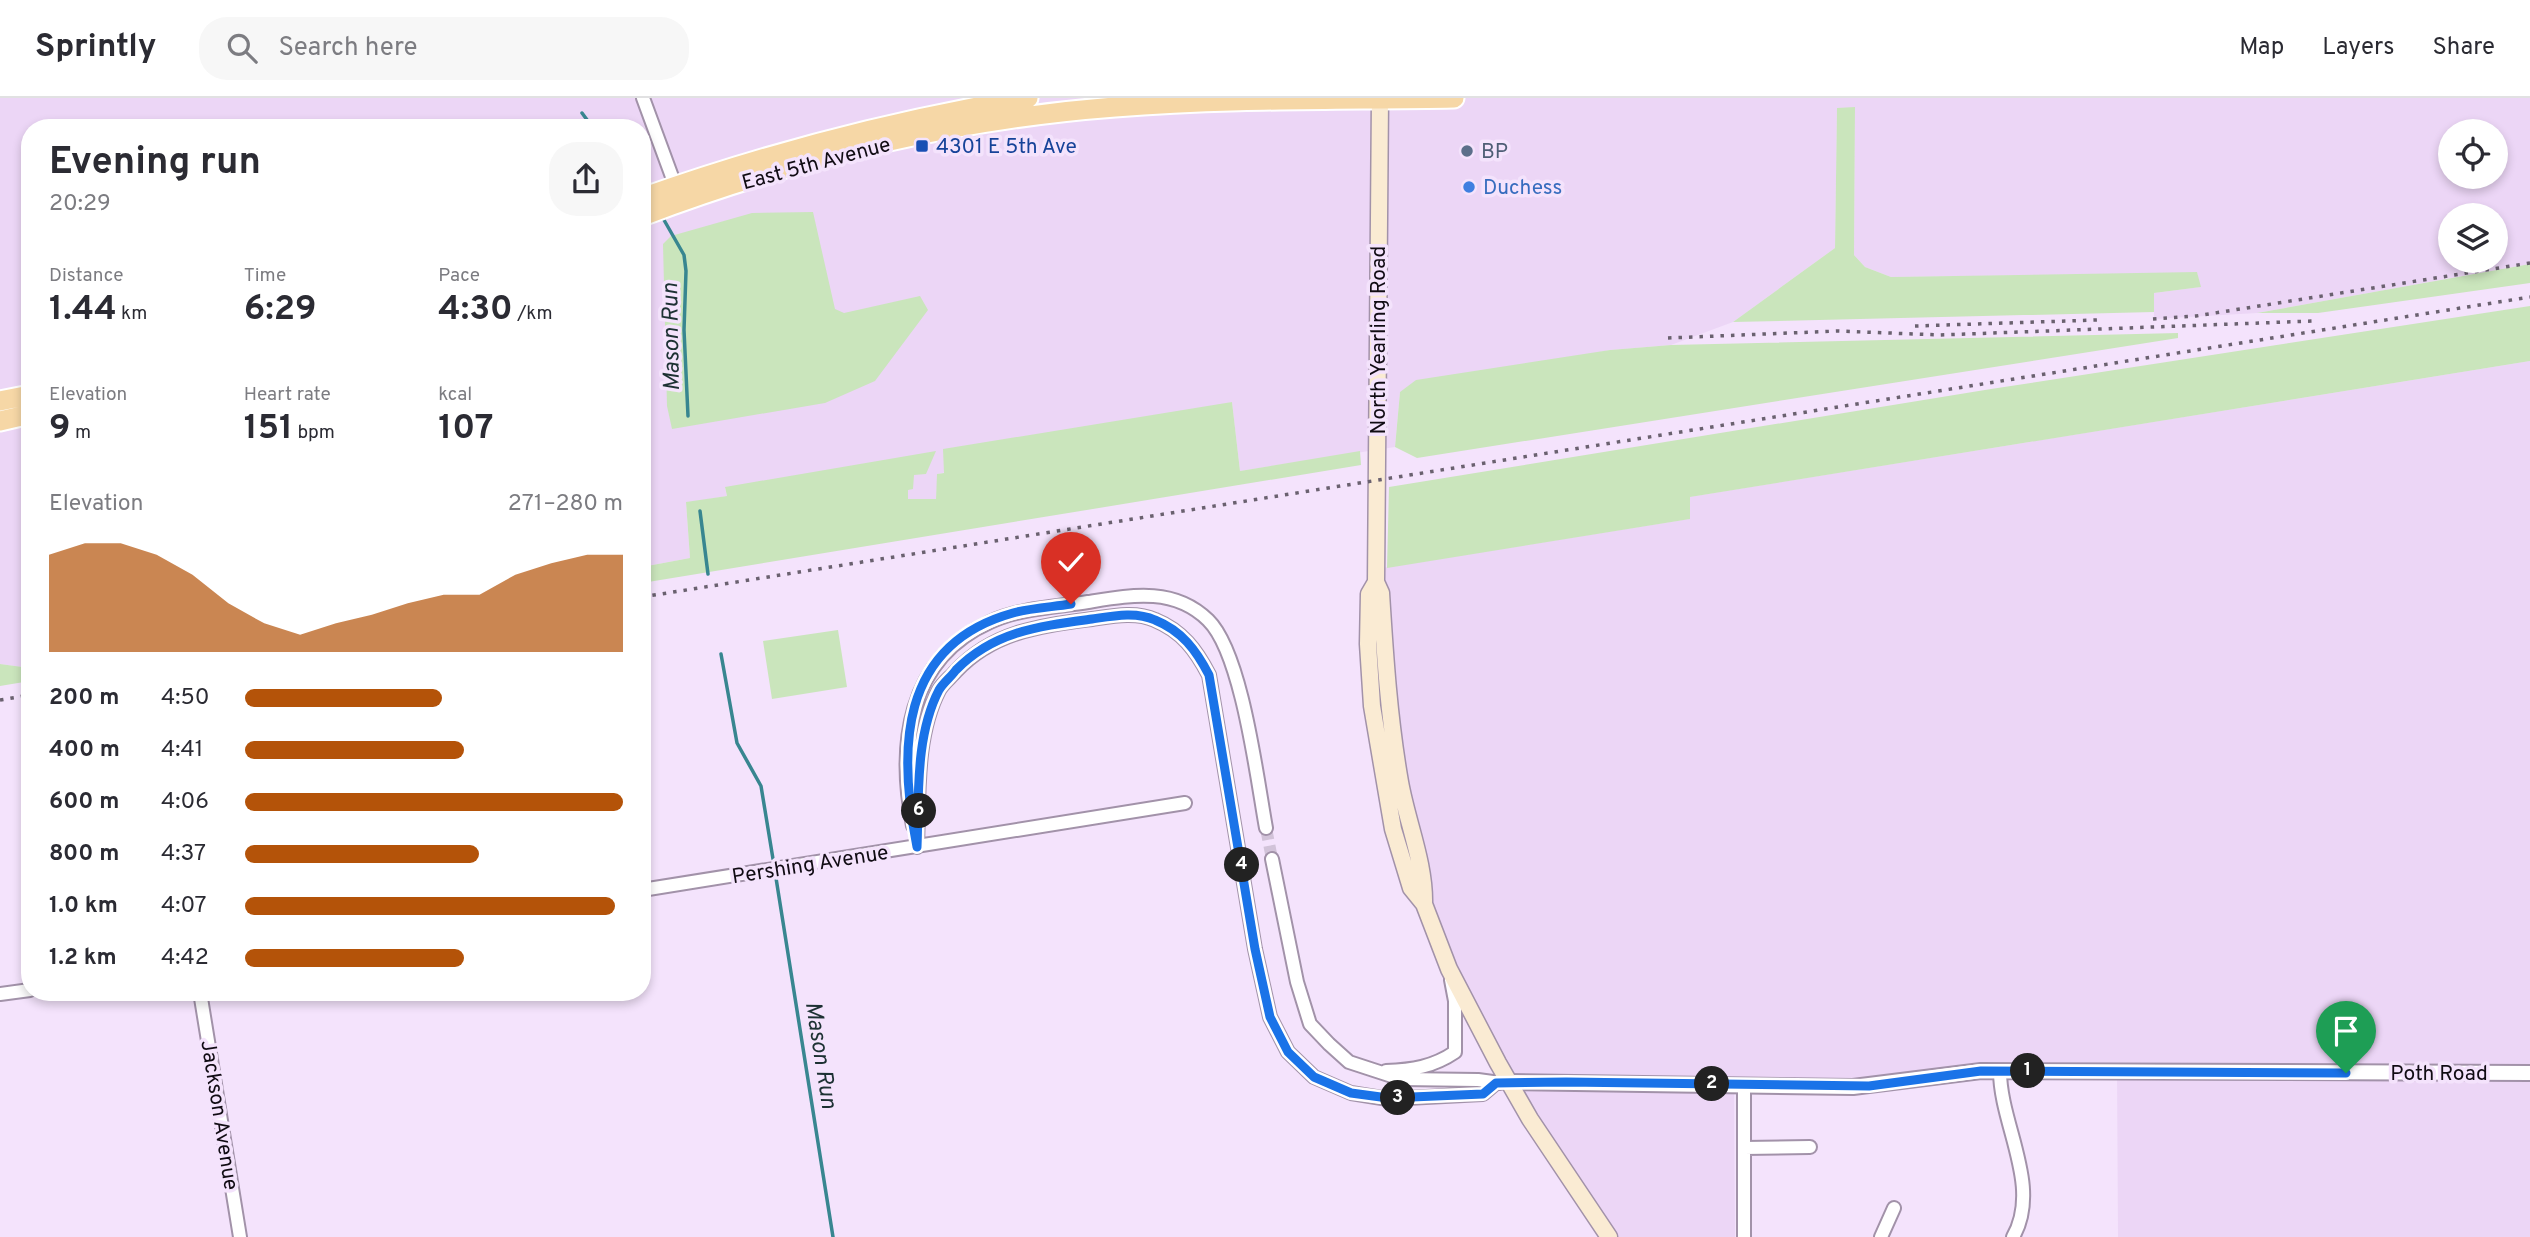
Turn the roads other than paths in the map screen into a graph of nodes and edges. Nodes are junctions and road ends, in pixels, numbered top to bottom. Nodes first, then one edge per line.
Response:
1 (643, 98) edge
2 (1028, 98) edge
3 (1454, 98) edge
4 (1380, 99) edge
5 (651, 119) edge
6 (651, 120) edge
7 (678, 194) junction
8 (651, 197) edge
9 (651, 210) edge
10 (21, 397) edge
11 (0, 401) edge
12 (21, 416) edge
13 (0, 421) edge
14 (1185, 803) dead end
15 (1266, 828) tunnel mouth
16 (917, 847) junction
17 (1272, 859) tunnel mouth
18 (651, 889) edge
19 (1449, 969) junction
20 (21, 992) edge
21 (0, 995) edge
22 (201, 1001) edge
23 (1376, 1071) junction
24 (2000, 1071) junction
25 (2530, 1073) edge
26 (1503, 1083) junction
27 (1744, 1085) junction
28 (1810, 1147) dead end
29 (1744, 1148) junction
30 (1894, 1209) dead end
31 (240, 1237) edge
32 (1609, 1237) edge
33 (1744, 1237) edge
34 (1881, 1237) edge
35 (2013, 1237) edge

1 - 5 street
2 - 7 main road, East 5th Avenue
3 - 4 main road, East 5th Avenue
4 - 7 main road, East 5th Avenue
4 - 19 main road, North Yearling Road
6 - 7 street
7 - 8 main road, East 5th Avenue
7 - 9 main road, East 5th Avenue
10 - 11 main road
12 - 13 main road
14 - 16 street, Pershing Avenue
15 - 16 street
16 - 18 street, Pershing Avenue
16 - 26 street
17 - 23 street
19 - 23 street
19 - 26 main road, North Yearling Road
20 - 21 street
22 - 31 street, Jackson Avenue
23 - 26 street
24 - 25 street, Poth Road
24 - 27 street, Poth Road
24 - 35 street
26 - 27 street, Poth Road
26 - 32 main road, North Yearling Road
27 - 29 street
28 - 29 street
29 - 33 street
30 - 34 street

